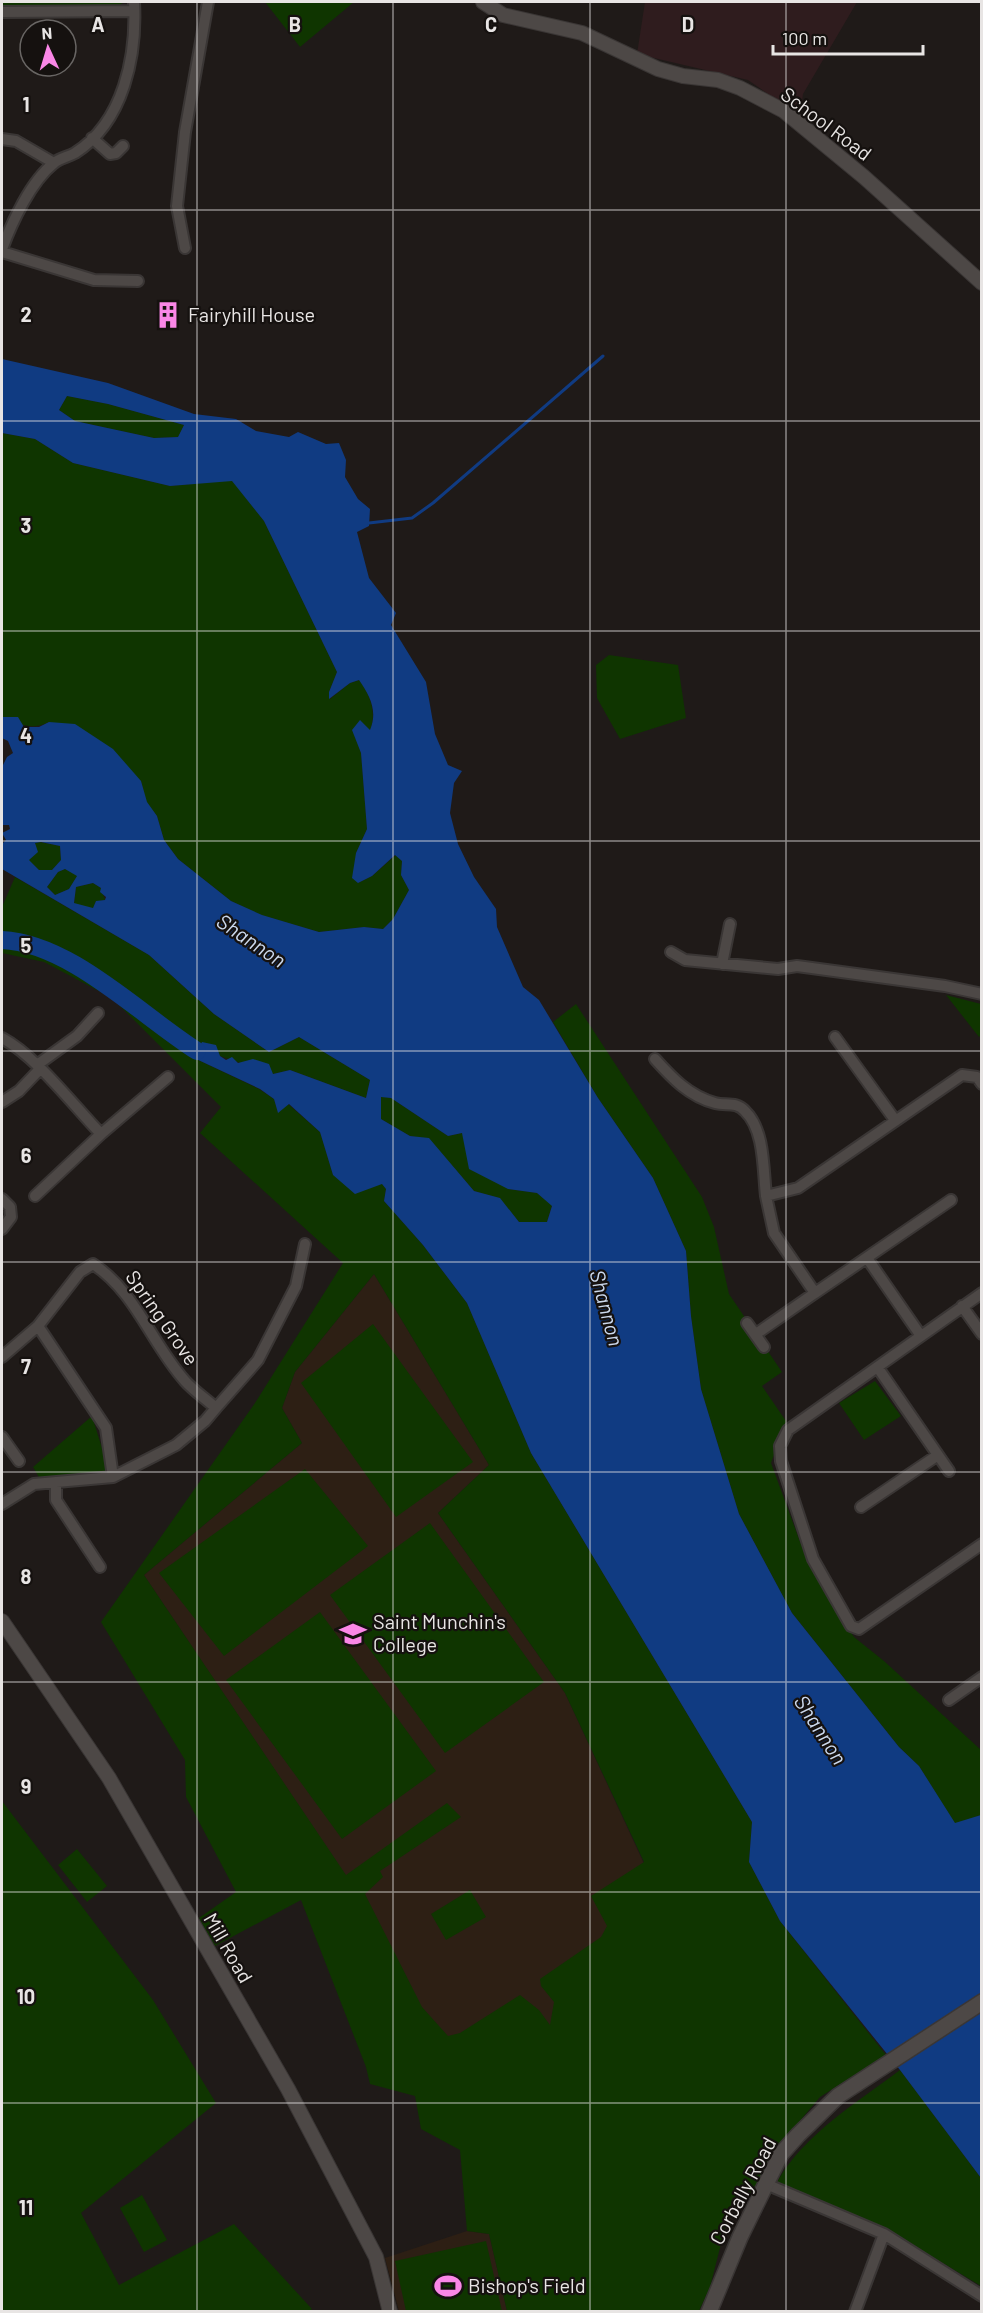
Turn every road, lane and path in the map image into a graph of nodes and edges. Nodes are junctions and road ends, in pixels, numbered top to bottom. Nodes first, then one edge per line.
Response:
1 (208, 2) edge
2 (483, 2) edge
3 (134, 6) edge
4 (2, 12) edge
5 (92, 138) junction
6 (2, 140) edge
7 (123, 146) dead end
8 (54, 163) junction
9 (185, 248) dead end
10 (2, 250) edge
11 (138, 281) dead end
12 (981, 283) edge
13 (730, 924) dead end
14 (671, 952) dead end
15 (722, 964) junction
16 (981, 994) edge
17 (98, 1013) dead end
18 (835, 1037) dead end
19 (2, 1038) edge
20 (655, 1059) dead end
21 (38, 1067) junction
22 (168, 1077) dead end
23 (981, 1084) edge
24 (2, 1102) edge
25 (895, 1120) junction
26 (101, 1134) junction
27 (35, 1196) dead end
28 (766, 1196) junction
29 (2, 1199) edge
30 (951, 1200) dead end
31 (2, 1229) edge
32 (305, 1244) dead end
33 (867, 1258) junction
34 (815, 1293) junction
35 (981, 1293) edge
36 (963, 1306) junction
37 (747, 1323) dead end
38 (38, 1326) junction
39 (981, 1334) edge
40 (756, 1335) junction
41 (921, 1336) junction
42 (764, 1347) dead end
43 (2, 1357) edge
44 (878, 1368) junction
45 (216, 1408) junction
46 (2, 1437) edge
47 (938, 1455) junction
48 (19, 1461) dead end
49 (949, 1471) dead end
50 (113, 1477) junction
51 (56, 1482) junction
52 (2, 1504) edge
53 (861, 1507) dead end
54 (981, 1545) edge
55 (100, 1566) dead end
56 (2, 1621) edge
57 (981, 1677) edge
58 (949, 1700) dead end
59 (981, 2002) edge
60 (766, 2184) junction
61 (884, 2234) junction
62 (981, 2296) edge
63 (390, 2312) edge
64 (709, 2312) edge
65 (855, 2312) edge

1 - 9 street
2 - 12 street, School Road
3 - 4 street
3 - 5 street
5 - 7 street
5 - 8 street
6 - 8 street
8 - 10 street
10 - 11 street
13 - 15 street
14 - 15 street
15 - 16 street
17 - 21 street
18 - 25 street
19 - 21 street
20 - 28 street
21 - 24 street
21 - 26 street
22 - 26 street
23 - 25 street
25 - 28 street
26 - 27 street
28 - 34 street
29 - 31 street
30 - 33 street
32 - 45 street
33 - 34 street
33 - 41 street
34 - 40 street
35 - 36 street
36 - 39 street
36 - 41 street
37 - 40 street
38 - 43 street
38 - 45 street, Spring Grove
38 - 50 street
40 - 42 street
41 - 44 street
44 - 47 street
44 - 54 street
45 - 50 street
46 - 48 street
47 - 49 street
47 - 53 street
50 - 51 street
51 - 52 street
51 - 55 street
56 - 63 street, Mill Road
57 - 58 street
59 - 60 main road, Corbally Road
60 - 61 street
60 - 64 main road, Corbally Road
61 - 62 street
61 - 65 street

